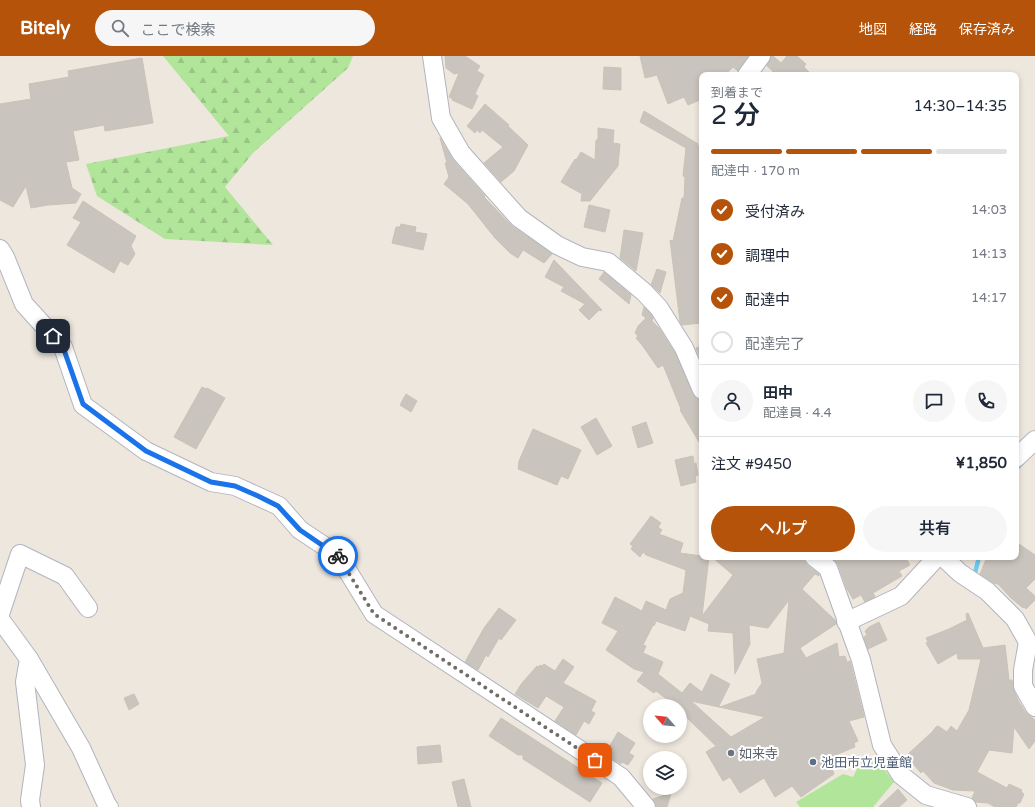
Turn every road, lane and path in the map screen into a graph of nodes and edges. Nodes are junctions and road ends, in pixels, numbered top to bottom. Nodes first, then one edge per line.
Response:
1 (432, 56) edge
2 (761, 56) edge
3 (749, 72) edge
4 (0, 249) edge
5 (699, 383) edge
6 (1035, 440) edge
7 (1019, 455) edge
8 (818, 560) edge
9 (934, 560) edge
10 (946, 560) edge
11 (88, 608) dead end
12 (0, 614) edge
13 (0, 619) edge
14 (846, 622) junction
15 (29, 659) junction
16 (1035, 707) edge
17 (31, 807) edge
18 (109, 807) edge
19 (646, 807) edge
20 (967, 807) edge

1 - 5 street
2 - 3 street
4 - 19 street
6 - 7 street
8 - 14 street
9 - 14 street
10 - 16 street
11 - 12 street
13 - 15 street
14 - 20 street
15 - 17 street
15 - 18 street

